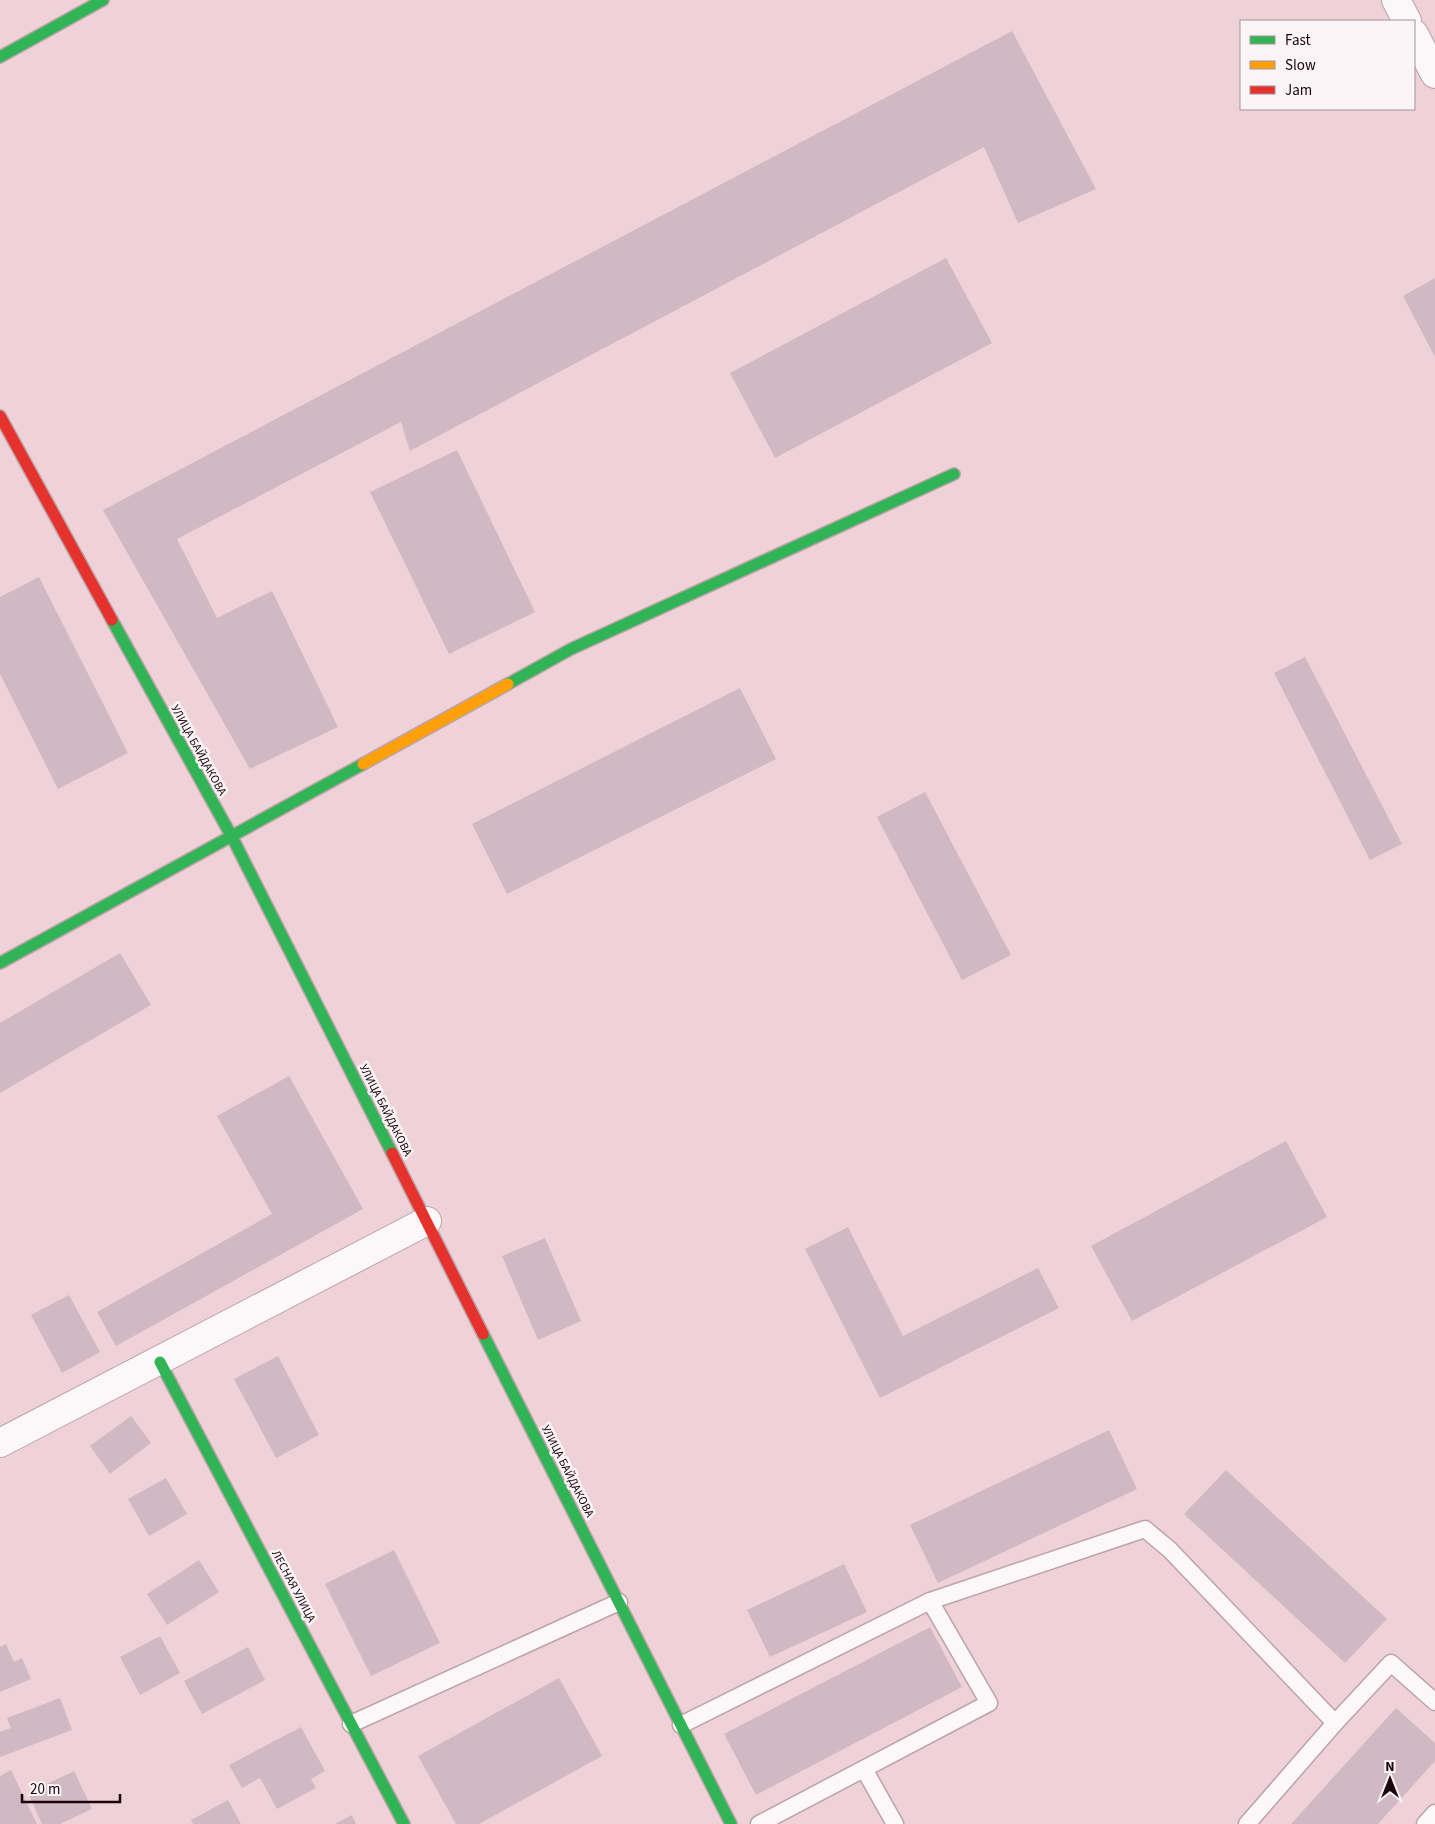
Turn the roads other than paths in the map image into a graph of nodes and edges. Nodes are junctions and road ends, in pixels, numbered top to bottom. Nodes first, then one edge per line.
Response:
1 (103, 0) edge
2 (1396, 0) edge
3 (1406, 20) edge
4 (1415, 36) edge
5 (0, 57) edge
6 (1435, 74) edge
7 (0, 416) edge
8 (954, 474) dead end
9 (232, 837) junction
10 (0, 962) edge
11 (427, 1222) junction
12 (160, 1362) junction
13 (0, 1443) edge
14 (930, 1601) junction
15 (619, 1602) junction
16 (1435, 1702) edge
17 (1335, 1723) junction
18 (351, 1724) junction
19 (681, 1724) junction
20 (864, 1769) junction
21 (1435, 1813) edge
22 (404, 1824) edge
23 (731, 1824) edge
24 (759, 1824) edge
25 (895, 1824) edge
26 (1247, 1824) edge
27 (1425, 1824) edge

1 - 5 street
2 - 3 street
4 - 6 street
7 - 9 street, УЛИЦА БАЙДАКОВА
8 - 9 street
9 - 10 street
9 - 11 street, УЛИЦА БАЙДАКОВА
11 - 12 street
11 - 15 street, УЛИЦА БАЙДАКОВА
12 - 13 street
12 - 18 street, ЛЕСНАЯ УЛИЦА
14 - 17 lane
14 - 19 lane
14 - 20 lane
15 - 18 lane
15 - 19 street, УЛИЦА БАЙДАКОВА
16 - 17 lane
17 - 26 lane
18 - 22 street, ЛЕСНАЯ УЛИЦА
19 - 23 street, УЛИЦА БАЙДАКОВА
20 - 24 lane
20 - 25 lane
21 - 27 lane

